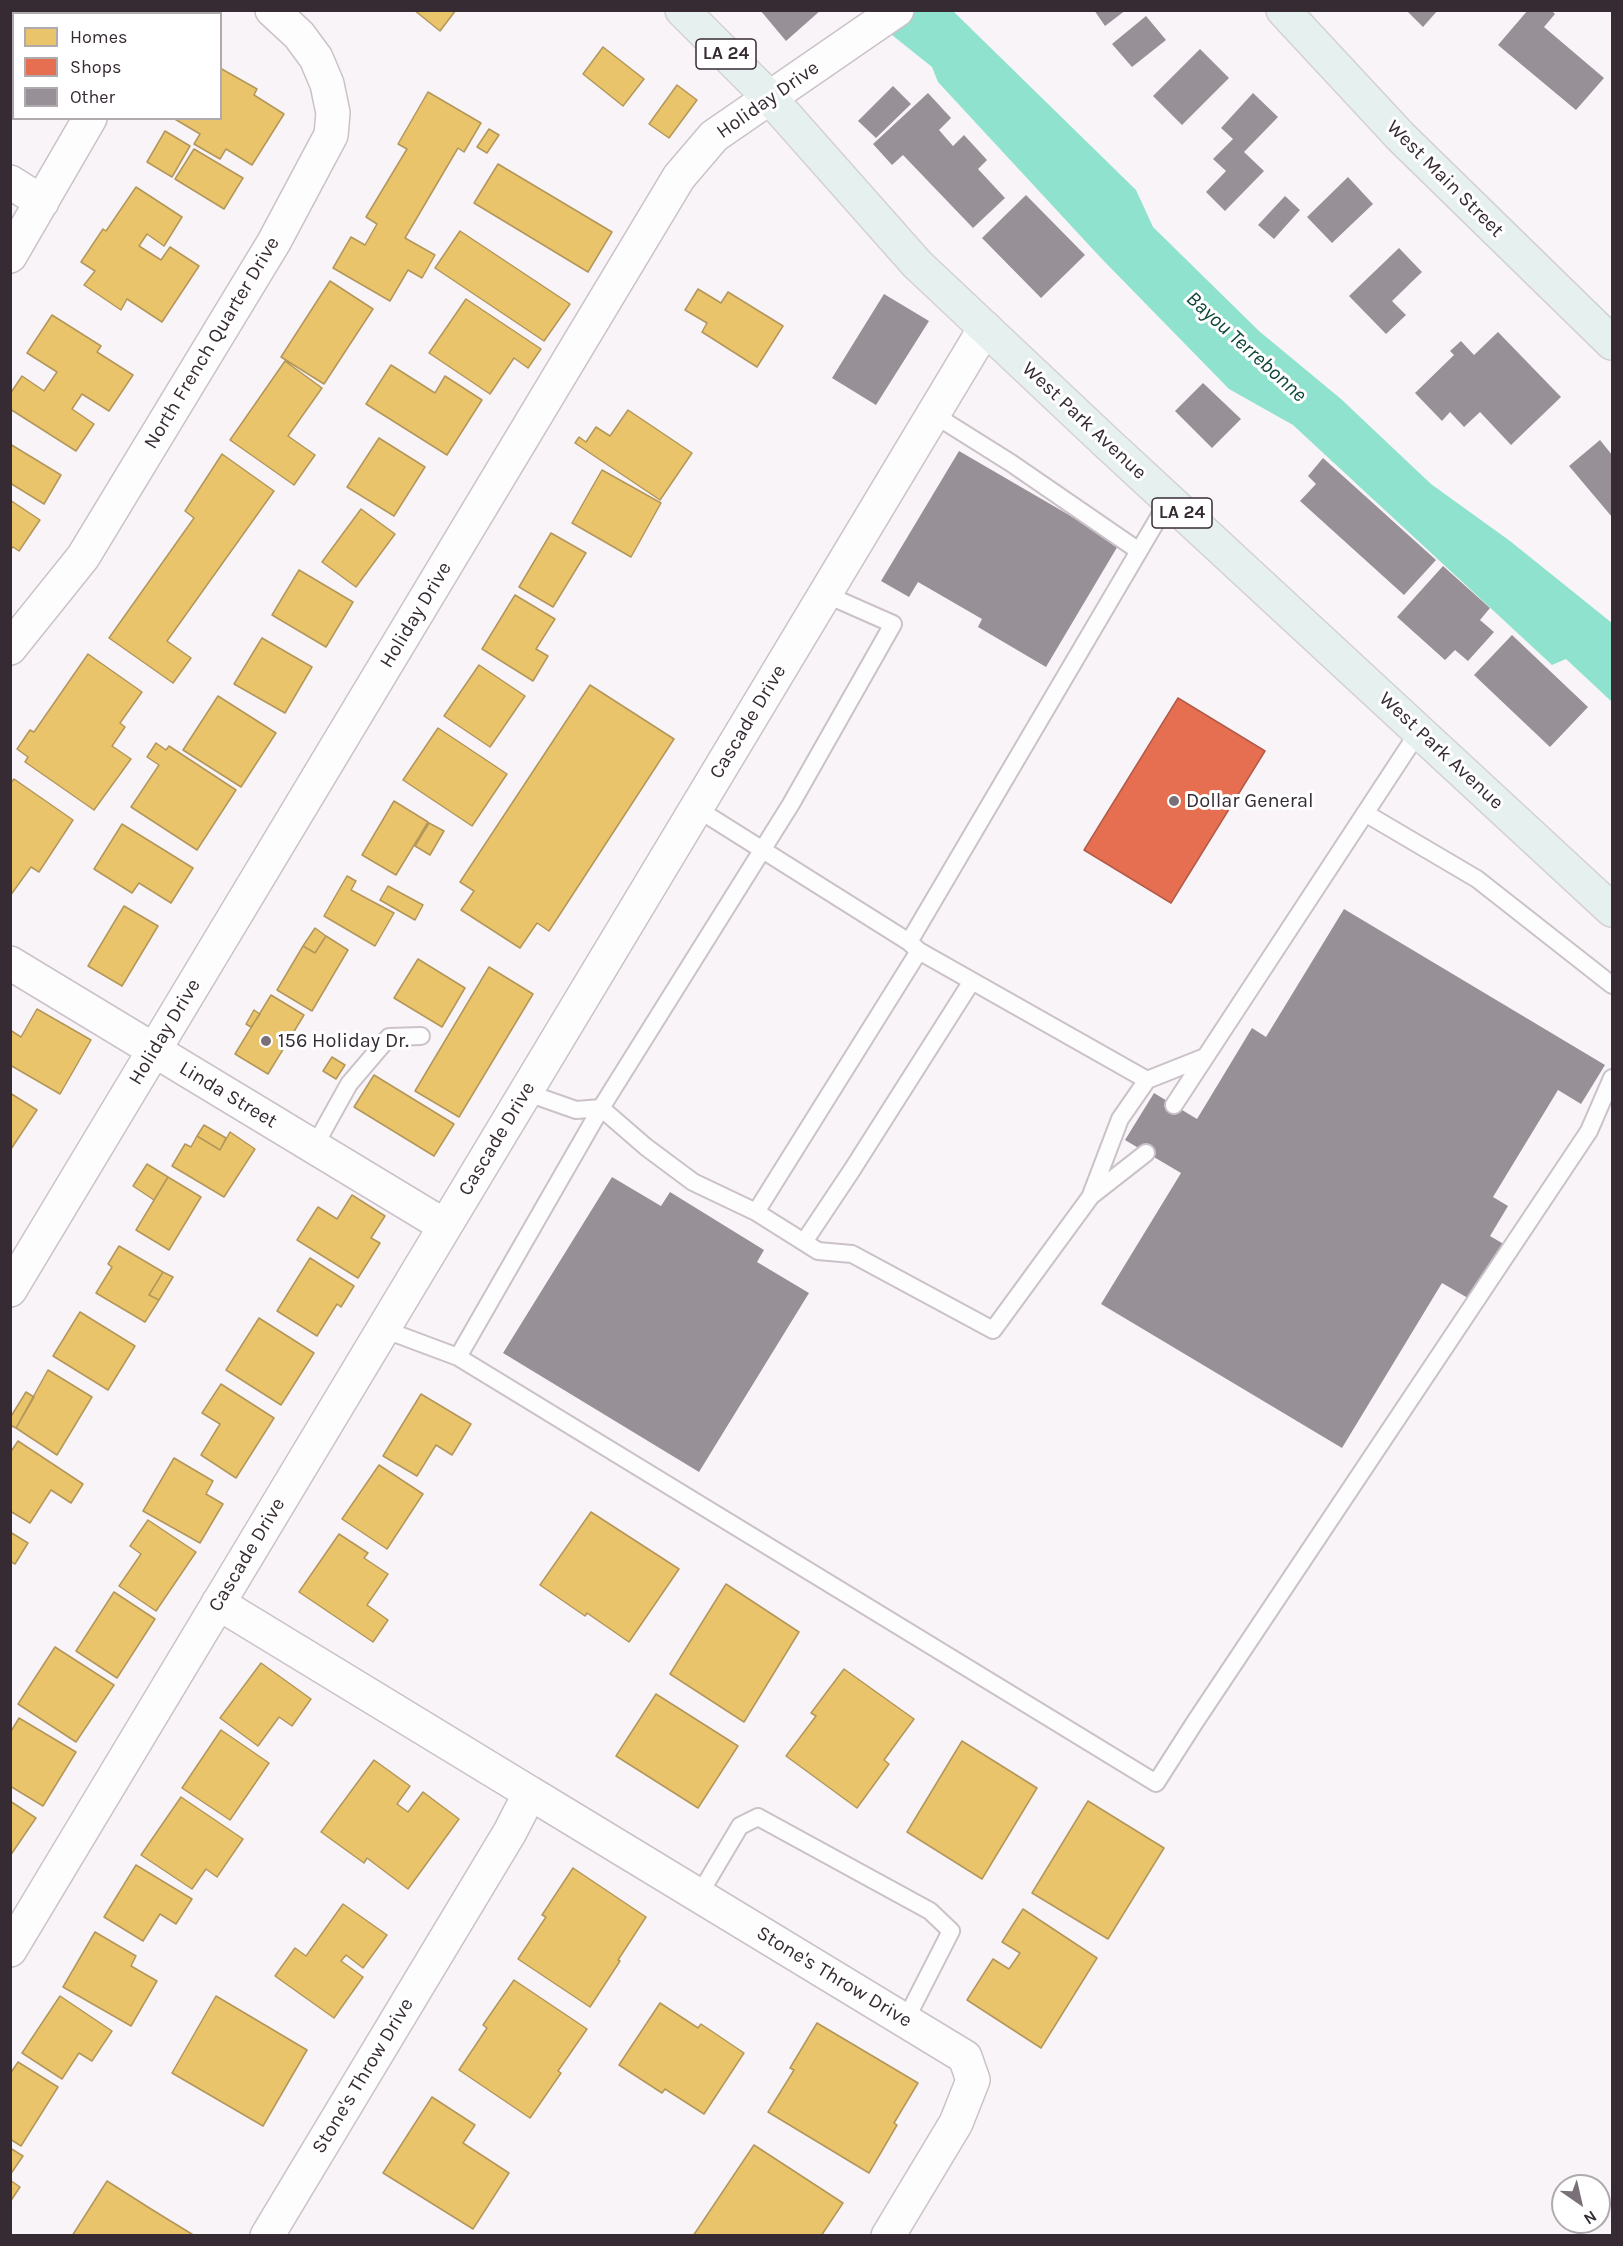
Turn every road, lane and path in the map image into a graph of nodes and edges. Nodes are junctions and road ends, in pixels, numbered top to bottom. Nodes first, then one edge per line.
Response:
1 (682, 10) edge
2 (897, 10) edge
3 (285, 15) edge
4 (1295, 15) edge
5 (770, 98) junction
6 (89, 120) edge
7 (10, 182) edge
8 (42, 202) junction
9 (10, 256) edge
10 (985, 328) junction
11 (1612, 343) edge
12 (933, 414) junction
13 (1169, 500) junction
14 (1139, 551) junction
15 (825, 594) junction
16 (10, 648) edge
17 (1419, 731) junction
18 (696, 808) junction
19 (1365, 813) junction
20 (762, 851) junction
21 (1612, 910) edge
22 (914, 947) junction
23 (10, 963) edge
24 (972, 981) junction
25 (1612, 985) edge
26 (421, 1036) dead end
27 (154, 1050) junction
28 (1206, 1057) junction
29 (1612, 1078) edge
30 (1148, 1080) junction
31 (525, 1092) junction
32 (1174, 1105) dead end
33 (601, 1108) junction
34 (314, 1147) junction
35 (1146, 1153) dead end
36 (1091, 1196) junction
37 (756, 1212) junction
38 (445, 1226) junction
39 (804, 1242) junction
40 (10, 1290) edge
41 (383, 1329) junction
42 (458, 1357) junction
43 (218, 1603) junction
44 (530, 1793) junction
45 (699, 1895) junction
46 (14, 1936) edge
47 (905, 2021) junction
48 (267, 2235) edge
49 (888, 2235) edge

1 - 5 main road, West Park Avenue / LA 24
2 - 5 street, Holiday Drive
3 - 16 street, North French Quarter Drive
4 - 11 main road, West Main Street
5 - 10 main road, West Park Avenue / LA 24
5 - 27 street, Holiday Drive
6 - 8 street
7 - 8 street
8 - 9 street
10 - 12 street, Cascade Drive
10 - 13 main road, West Park Avenue / LA 24
12 - 14 lane
12 - 15 street, Cascade Drive
13 - 14 lane
13 - 17 main road, West Park Avenue / LA 24
14 - 22 lane
15 - 18 street, Cascade Drive
15 - 20 lane
17 - 19 lane
17 - 21 main road, West Park Avenue / LA 24
18 - 20 lane
18 - 31 street, Cascade Drive
19 - 25 lane
19 - 28 lane
20 - 22 lane
20 - 33 lane
22 - 24 lane
22 - 37 lane
23 - 27 street, Linda Street
24 - 30 lane
24 - 39 lane
26 - 34 lane
27 - 34 street, Linda Street
27 - 40 street, Holiday Drive
28 - 30 lane
28 - 32 lane
29 - 42 lane
30 - 36 lane
31 - 33 lane
31 - 38 street, Cascade Drive
33 - 37 lane
33 - 42 lane
34 - 38 street, Linda Street
35 - 36 lane
36 - 39 lane
37 - 39 lane
38 - 41 street, Cascade Drive
41 - 42 lane
41 - 43 street, Cascade Drive
43 - 44 street, Stone's Throw Drive
43 - 46 street, Cascade Drive
44 - 45 street, Stone's Throw Drive
44 - 48 street, Stone's Throw Drive
45 - 47 street, Stone's Throw Drive
45 - 47 lane
47 - 49 street, Stone's Throw Drive

